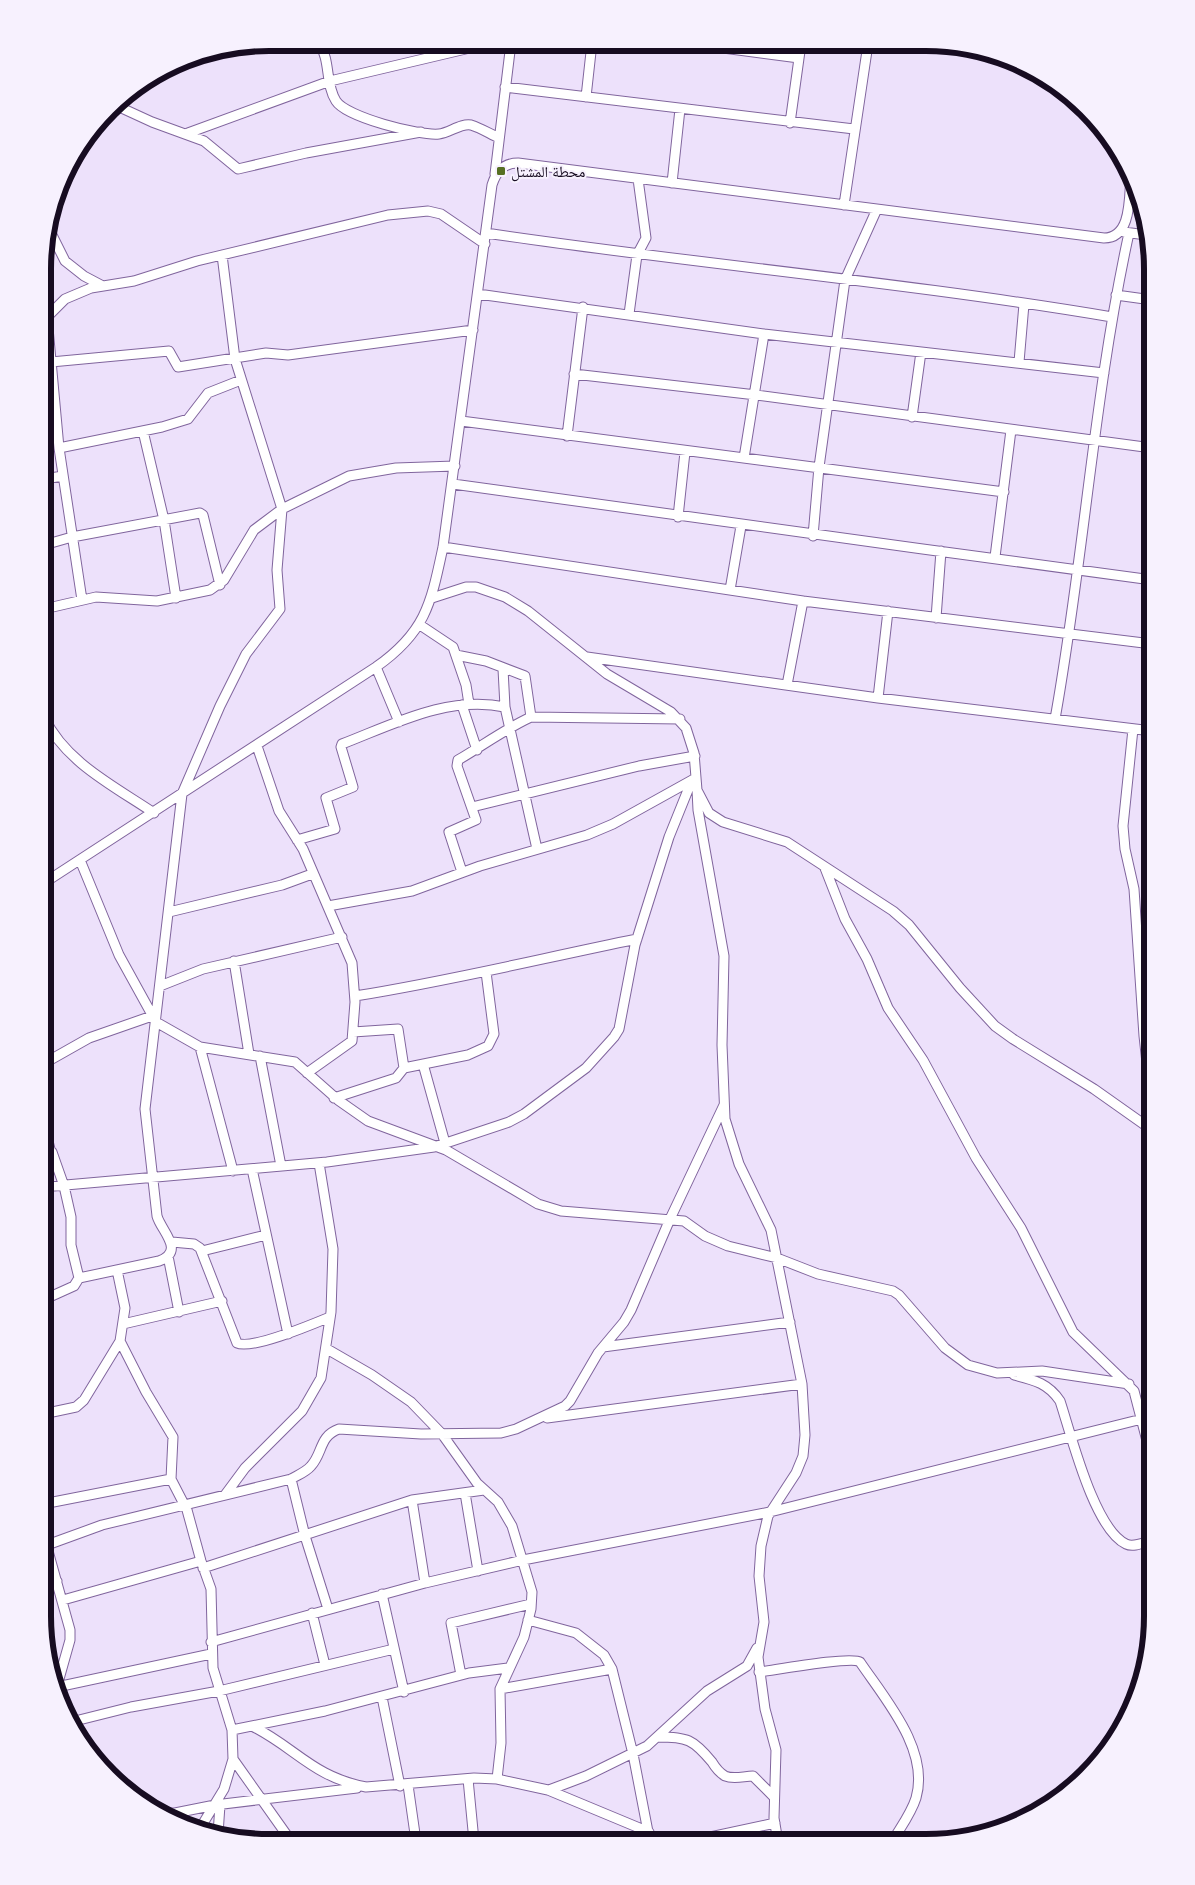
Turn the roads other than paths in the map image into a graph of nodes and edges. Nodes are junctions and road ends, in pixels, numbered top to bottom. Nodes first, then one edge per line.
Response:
1 (322, 51) edge
2 (457, 51) edge
3 (510, 51) edge
4 (591, 51) edge
5 (746, 51) edge
6 (800, 51) edge
7 (867, 51) edge
8 (799, 58) junction
9 (330, 81) junction
10 (506, 87) junction
11 (586, 98) junction
12 (122, 108) edge
13 (680, 109) junction
14 (790, 122) junction
15 (854, 130) junction
16 (422, 132) junction
17 (188, 133) junction
18 (499, 138) junction
19 (498, 151) junction
20 (508, 165) junction
21 (495, 174) junction
22 (638, 179) junction
23 (672, 183) junction
24 (1129, 192) edge
25 (844, 205) junction
26 (876, 209) junction
27 (486, 233) junction
28 (1125, 233) junction
29 (1141, 235) edge
30 (53, 238) edge
31 (485, 244) junction
32 (222, 255) junction
33 (637, 255) junction
34 (845, 280) junction
35 (102, 285) junction
36 (478, 294) junction
37 (1116, 295) junction
38 (1144, 299) edge
39 (1024, 304) junction
40 (583, 307) junction
41 (51, 314) edge
42 (629, 314) junction
43 (1112, 317) junction
44 (473, 330) junction
45 (764, 334) junction
46 (835, 342) junction
47 (922, 352) junction
48 (235, 360) junction
49 (51, 362) edge
50 (1018, 362) junction
51 (574, 374) junction
52 (1104, 374) junction
53 (241, 380) junction
54 (756, 394) junction
55 (51, 402) edge
56 (827, 405) junction
57 (912, 417) junction
58 (461, 422) junction
59 (1011, 430) junction
60 (143, 431) junction
61 (567, 436) junction
62 (1096, 440) junction
63 (1144, 447) edge
64 (59, 448) junction
65 (685, 452) junction
66 (744, 458) junction
67 (455, 466) junction
68 (819, 467) junction
69 (63, 476) junction
70 (51, 479) edge
71 (453, 484) junction
72 (1004, 492) junction
73 (282, 509) junction
74 (678, 517) junction
75 (164, 520) junction
76 (741, 526) junction
77 (813, 536) junction
78 (72, 537) junction
79 (51, 543) edge
80 (443, 547) junction
81 (941, 551) junction
82 (995, 557) junction
83 (1078, 570) junction
84 (1144, 578) edge
85 (220, 585) junction
86 (730, 590) junction
87 (176, 598) junction
88 (432, 598) junction
89 (82, 600) junction
90 (803, 601) junction
91 (51, 607) edge
92 (888, 611) junction
93 (936, 618) junction
94 (420, 624) junction
95 (1070, 633) junction
96 (1144, 643) edge
97 (456, 655) junction
98 (586, 657) junction
99 (376, 667) junction
100 (503, 669) junction
101 (787, 685) junction
102 (878, 698) junction
103 (466, 704) junction
104 (505, 707) junction
105 (531, 717) junction
106 (680, 719) junction
107 (1055, 719) junction
108 (399, 722) junction
109 (511, 726) junction
110 (51, 727) edge
111 (1134, 729) junction
112 (1144, 730) edge
113 (257, 746) junction
114 (477, 750) junction
115 (694, 756) junction
116 (694, 779) junction
117 (697, 790) junction
118 (526, 792) junction
119 (182, 794) junction
120 (472, 807) junction
121 (154, 813) junction
122 (297, 840) junction
123 (537, 849) junction
124 (80, 860) junction
125 (825, 868) junction
126 (462, 872) junction
127 (312, 874) junction
128 (51, 879) edge
129 (328, 906) junction
130 (169, 912) junction
131 (342, 937) junction
132 (637, 939) junction
133 (234, 961) junction
134 (486, 972) junction
135 (160, 986) junction
136 (354, 996) junction
137 (154, 1019) junction
138 (353, 1032) junction
139 (1144, 1036) edge
140 (200, 1047) junction
141 (249, 1054) junction
142 (260, 1056) junction
143 (51, 1059) edge
144 (423, 1064) junction
145 (404, 1068) junction
146 (308, 1073) junction
147 (334, 1098) junction
148 (724, 1104) junction
149 (1144, 1123) edge
150 (445, 1143) junction
151 (434, 1147) junction
152 (51, 1156) edge
153 (319, 1163) junction
154 (282, 1166) junction
155 (252, 1170) junction
156 (232, 1171) junction
157 (152, 1177) junction
158 (64, 1186) junction
159 (51, 1187) edge
160 (670, 1219) junction
161 (266, 1235) junction
162 (172, 1242) junction
163 (202, 1251) junction
164 (168, 1256) junction
165 (777, 1258) junction
166 (117, 1270) junction
167 (79, 1278) junction
168 (51, 1296) edge
169 (222, 1301) junction
170 (179, 1312) junction
171 (330, 1317) junction
172 (790, 1322) junction
173 (123, 1324) junction
174 (288, 1334) junction
175 (120, 1341) junction
176 (603, 1347) junction
177 (327, 1349) junction
178 (1007, 1373) junction
179 (802, 1384) junction
180 (1129, 1384) junction
181 (51, 1412) edge
182 (540, 1419) junction
183 (1142, 1420) junction
184 (1144, 1428) edge
185 (442, 1434) junction
186 (1072, 1438) junction
187 (291, 1478) junction
188 (171, 1480) junction
189 (484, 1490) junction
190 (465, 1493) junction
191 (225, 1495) junction
192 (412, 1500) junction
193 (51, 1502) edge
194 (185, 1506) junction
195 (770, 1512) junction
196 (305, 1536) junction
197 (1144, 1542) edge
198 (51, 1544) edge
199 (51, 1559) edge
200 (523, 1560) junction
201 (202, 1564) junction
202 (478, 1571) junction
203 (57, 1581) junction
204 (51, 1582) edge
205 (425, 1583) junction
206 (382, 1594) junction
207 (63, 1600) junction
208 (531, 1604) junction
209 (328, 1609) junction
210 (312, 1613) junction
211 (528, 1620) junction
212 (211, 1642) junction
213 (759, 1644) junction
214 (394, 1649) junction
215 (212, 1654) junction
216 (325, 1665) junction
217 (57, 1667) edge
218 (508, 1668) junction
219 (612, 1668) junction
220 (759, 1672) junction
221 (461, 1675) junction
222 (63, 1685) edge
223 (500, 1688) junction
224 (219, 1691) junction
225 (404, 1692) junction
226 (382, 1697) junction
227 (78, 1720) edge
228 (252, 1726) junction
229 (232, 1730) junction
230 (658, 1737) junction
231 (633, 1754) junction
232 (233, 1759) junction
233 (468, 1779) junction
234 (497, 1779) junction
235 (404, 1785) junction
236 (366, 1787) junction
237 (548, 1790) junction
238 (774, 1797) junction
239 (262, 1800) junction
240 (217, 1805) junction
241 (177, 1813) edge
242 (204, 1823) edge
243 (775, 1823) junction
244 (218, 1827) edge
245 (286, 1834) edge
246 (414, 1834) edge
247 (473, 1834) edge
248 (642, 1834) edge
249 (649, 1834) edge
250 (725, 1834) edge
251 (777, 1834) edge
252 (896, 1834) edge

1 - 9 street
2 - 9 street
3 - 10 street
4 - 11 street
5 - 8 street
6 - 8 street
7 - 15 street
8 - 14 street
9 - 16 street
9 - 17 street
10 - 11 street
10 - 18 street
11 - 13 street
12 - 17 street
13 - 14 street
13 - 23 street
14 - 15 street
15 - 25 street
16 - 17 street
16 - 18 street
18 - 19 street
19 - 20 street
19 - 21 street
20 - 21 street
20 - 22 street
21 - 27 street
22 - 23 street
22 - 33 street
23 - 25 street
24 - 28 street
25 - 26 street
26 - 28 street
26 - 34 street
27 - 31 street
27 - 33 street
28 - 29 street
28 - 37 street
30 - 35 street
31 - 32 street
31 - 36 street
32 - 35 street
32 - 48 street
33 - 34 street
33 - 42 street
34 - 39 street
34 - 46 street
35 - 41 street
36 - 40 street
36 - 44 street
37 - 38 street
37 - 43 street
39 - 43 street
39 - 50 street
40 - 42 street
40 - 51 street
42 - 45 street
43 - 52 street
44 - 48 street
44 - 58 street
45 - 46 street
45 - 54 street
46 - 47 street
46 - 56 street
47 - 50 street
47 - 57 street
48 - 49 street
48 - 53 street
50 - 52 street
51 - 54 street
51 - 61 street
52 - 62 street
53 - 60 street
53 - 73 street
54 - 56 street
54 - 66 street
55 - 64 street
56 - 57 street
56 - 68 street
57 - 59 street
58 - 61 street
58 - 67 street
59 - 62 street
59 - 72 street
60 - 64 street
60 - 75 street
61 - 65 street
62 - 63 street
62 - 83 street
64 - 69 street
65 - 66 street
65 - 74 street
66 - 68 street
67 - 71 street
67 - 73 street
68 - 72 street
68 - 77 street
69 - 70 street
69 - 78 street
71 - 74 street
71 - 80 street
72 - 82 street
73 - 85 street
73 - 119 street
74 - 76 street
75 - 78 street
75 - 85 street
75 - 87 street
76 - 77 street
76 - 86 street
77 - 81 street
78 - 79 street
78 - 89 street
80 - 86 street
80 - 88 street
81 - 82 street
81 - 93 street
82 - 83 street
83 - 84 street
83 - 95 street
85 - 87 street
86 - 90 street
87 - 89 street
88 - 94 street
88 - 98 street
89 - 91 street
90 - 92 street
90 - 101 street
92 - 93 street
92 - 102 street
93 - 95 street
94 - 97 street
94 - 99 street
95 - 96 street
95 - 107 street
97 - 100 street
97 - 103 street
98 - 101 street
98 - 106 street
99 - 108 street
99 - 113 street
100 - 104 street
100 - 105 street
101 - 102 street
102 - 107 street
103 - 104 street
103 - 108 street
103 - 114 street
104 - 109 street
105 - 106 street
105 - 109 street
106 - 115 street
107 - 111 street
108 - 122 street
109 - 114 street
109 - 118 street
110 - 121 street
111 - 112 street
111 - 139 street
113 - 119 street
113 - 122 street
114 - 120 street
115 - 116 street
115 - 118 street
116 - 117 street
116 - 123 street
116 - 132 street
117 - 125 street
117 - 148 street
118 - 120 street
118 - 123 street
119 - 121 street
119 - 130 street
120 - 126 street
121 - 124 street
122 - 127 street
123 - 126 street
124 - 128 street
124 - 137 street
125 - 149 street
125 - 180 street
126 - 129 street
127 - 129 street
127 - 130 street
129 - 131 street
130 - 135 street
131 - 133 street
131 - 136 street
132 - 134 street
132 - 150 street
133 - 135 street
133 - 141 street
134 - 136 street
134 - 144 street
135 - 137 street
136 - 138 street
137 - 140 street
137 - 143 street
137 - 157 street
138 - 145 street
138 - 146 street
140 - 141 street
140 - 156 street
141 - 142 street
142 - 146 street
142 - 154 street
144 - 145 street
144 - 150 street
145 - 147 street
146 - 147 street
147 - 151 street
148 - 160 street
148 - 165 street
150 - 151 street
151 - 153 street
151 - 160 street
152 - 158 street
153 - 154 street
153 - 171 street
154 - 155 street
155 - 156 street
155 - 161 street
156 - 157 street
157 - 158 street
157 - 162 street
158 - 159 street
158 - 167 street
160 - 165 street
160 - 176 street
161 - 163 street
161 - 174 street
162 - 163 street
162 - 164 street
163 - 169 street
164 - 166 street
164 - 170 street
165 - 172 street
165 - 178 street
166 - 167 street
166 - 173 street
167 - 168 street
169 - 170 street
169 - 174 street
170 - 173 street
171 - 174 street
171 - 177 street
172 - 176 street
172 - 179 street
173 - 175 street
175 - 181 street
175 - 188 street
176 - 182 street
177 - 185 street
177 - 191 street
178 - 180 street
178 - 186 street
179 - 182 street
179 - 195 street
180 - 183 street
182 - 185 street
183 - 184 street
183 - 186 street
185 - 187 street
185 - 189 street
186 - 195 street
186 - 197 street
187 - 191 street
187 - 196 street
188 - 193 street
188 - 194 street
189 - 190 street
189 - 200 street
190 - 192 street
190 - 202 street
191 - 194 street
192 - 196 street
192 - 205 street
194 - 198 street
194 - 201 street
195 - 200 street
195 - 213 street
196 - 201 street
196 - 209 street
199 - 203 street
200 - 202 street
200 - 208 street
201 - 207 street
201 - 212 street
202 - 205 street
203 - 204 street
203 - 207 street
205 - 206 street
206 - 209 street
206 - 214 street
207 - 217 street
208 - 211 street
208 - 221 street
209 - 210 street
210 - 212 street
210 - 216 street
211 - 218 street
211 - 219 street
212 - 215 street
213 - 220 street
213 - 230 street
214 - 216 street
214 - 225 street
215 - 222 street
215 - 224 street
216 - 224 street
218 - 221 street
218 - 223 street
219 - 223 street
219 - 231 street
220 - 238 street
220 - 252 street
221 - 225 street
223 - 234 street
224 - 227 street
224 - 229 street
225 - 226 street
226 - 228 street
226 - 235 street
228 - 229 street
228 - 236 street
229 - 232 street
230 - 231 street
230 - 238 street
231 - 237 street
231 - 249 street
232 - 239 street
232 - 240 street
233 - 234 street
233 - 235 street
233 - 247 street
234 - 237 street
235 - 236 street
235 - 246 street
236 - 239 street
237 - 248 street
238 - 243 street
239 - 240 street
239 - 245 street
240 - 241 street
240 - 242 street
240 - 244 street
243 - 250 street
243 - 251 street

